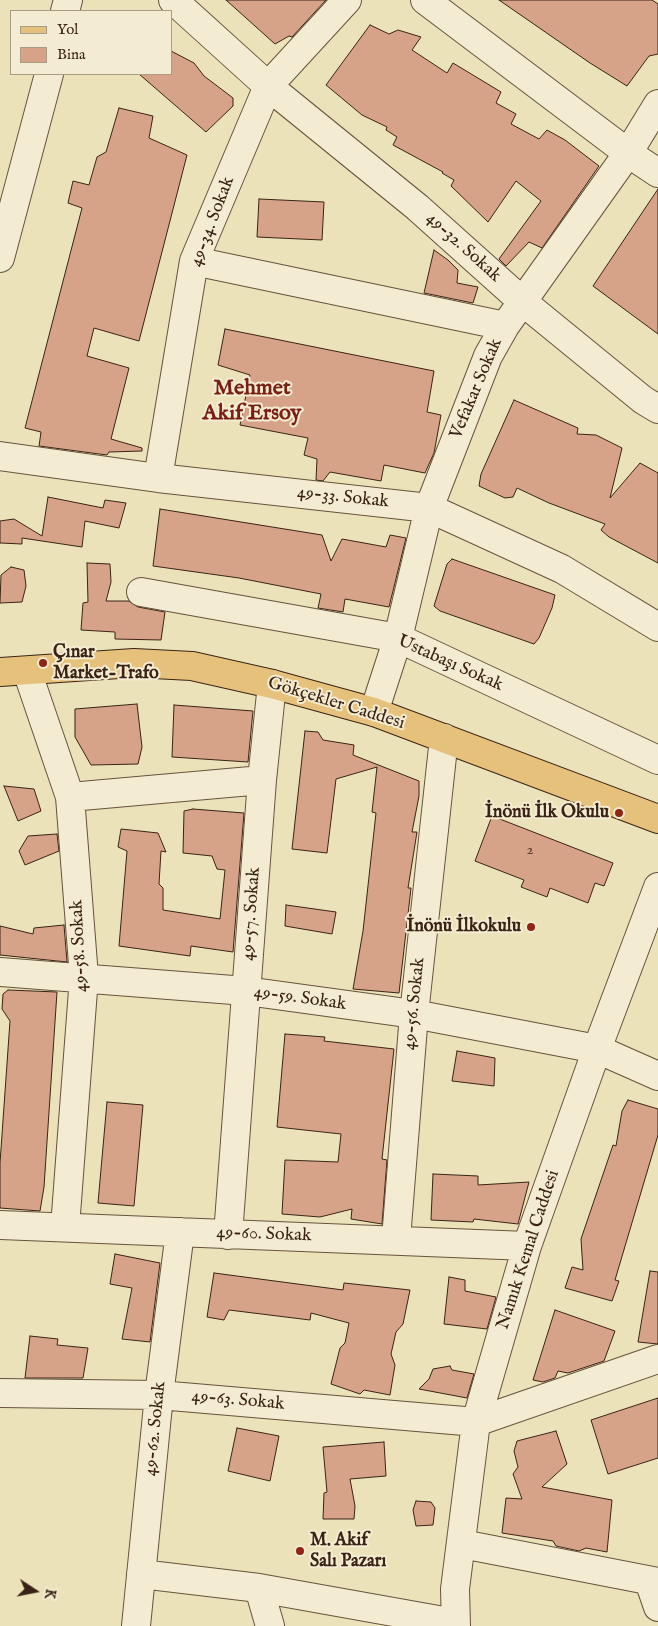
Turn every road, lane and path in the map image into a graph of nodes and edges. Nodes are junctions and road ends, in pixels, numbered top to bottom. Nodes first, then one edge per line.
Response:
1 (173, 0) edge
2 (347, 0) edge
3 (425, 0) edge
4 (49, 75) edge
5 (268, 86) junction
6 (658, 104) edge
7 (628, 153) junction
8 (658, 173) edge
9 (0, 258) edge
10 (194, 261) junction
11 (523, 302) junction
12 (505, 326) junction
13 (658, 409) edge
14 (0, 456) edge
15 (158, 478) junction
16 (429, 508) junction
17 (141, 592) dead end
18 (658, 627) edge
19 (398, 638) junction
20 (27, 671) junction
21 (0, 672) edge
22 (272, 684) junction
23 (374, 712) junction
24 (444, 738) junction
25 (658, 760) edge
26 (262, 780) junction
27 (70, 797) junction
28 (658, 819) edge
29 (658, 887) edge
30 (0, 972) edge
31 (84, 977) junction
32 (246, 992) junction
33 (414, 1014) junction
34 (596, 1049) junction
35 (658, 1076) edge
36 (0, 1225) edge
37 (65, 1227) junction
38 (180, 1232) junction
39 (228, 1234) junction
40 (396, 1239) junction
41 (527, 1246) junction
42 (658, 1359) edge
43 (0, 1393) edge
44 (159, 1395) junction
45 (476, 1422) junction
46 (462, 1544) junction
47 (140, 1574) junction
48 (654, 1582) edge
49 (259, 1588) junction
50 (658, 1607) edge
51 (456, 1625) edge
52 (136, 1626) edge
53 (270, 1626) edge

1 - 5 street, 49-32. Sokak
2 - 5 street, 49-34. Sokak
3 - 7 street
4 - 9 street
5 - 10 street, 49-34. Sokak
5 - 11 street, 49-32. Sokak
6 - 7 street, Vefakar Sokak
7 - 8 street
7 - 11 street, Vefakar Sokak
10 - 12 street
10 - 15 street, 49-34. Sokak
11 - 12 street, Vefakar Sokak
11 - 13 street, 49-32. Sokak
12 - 16 street, Vefakar Sokak
14 - 15 street, 49-33. Sokak
15 - 16 street, 49-33. Sokak
16 - 18 street, 49-33. Sokak
16 - 19 street, Vefakar Sokak
17 - 19 street, Ustabaşı Sokak
19 - 23 street, Vefakar Sokak
19 - 25 street, Ustabaşı Sokak
20 - 21 main road, Gökçekler Caddesi
20 - 22 main road, Gökçekler Caddesi
20 - 27 street, 49-58. Sokak
22 - 23 main road, Gökçekler Caddesi
22 - 26 street, 49-57. Sokak
23 - 24 main road, Gökçekler Caddesi
24 - 28 main road, Gökçekler Caddesi
24 - 33 street, 49-56. Sokak
26 - 27 street
26 - 32 street, 49-57. Sokak
27 - 31 street, 49-58. Sokak
29 - 34 street, Namık Kemal Caddesi
30 - 31 street, 49-59. Sokak
31 - 32 street, 49-59. Sokak
31 - 37 street, 49-58. Sokak
32 - 33 street, 49-59. Sokak
32 - 39 street, 49-57. Sokak
33 - 34 street, 49-59. Sokak
33 - 40 street, 49-56. Sokak
34 - 35 street, 49-59. Sokak
34 - 41 street, Namık Kemal Caddesi
36 - 37 street, 49-60. Sokak
37 - 38 street, 49-60. Sokak
38 - 39 street, 49-60. Sokak
38 - 44 street, 49-62. Sokak
39 - 40 street, 49-60. Sokak
40 - 41 street, 49-60. Sokak
41 - 45 street, Namık Kemal Caddesi
42 - 45 street
43 - 44 street, 49-63. Sokak
44 - 45 street, 49-63. Sokak
44 - 47 street, 49-62. Sokak
45 - 46 street, Namık Kemal Caddesi
46 - 48 street
46 - 51 street, Namık Kemal Caddesi
47 - 49 street
47 - 52 street, 49-62. Sokak
48 - 50 street
49 - 51 street
49 - 53 street

